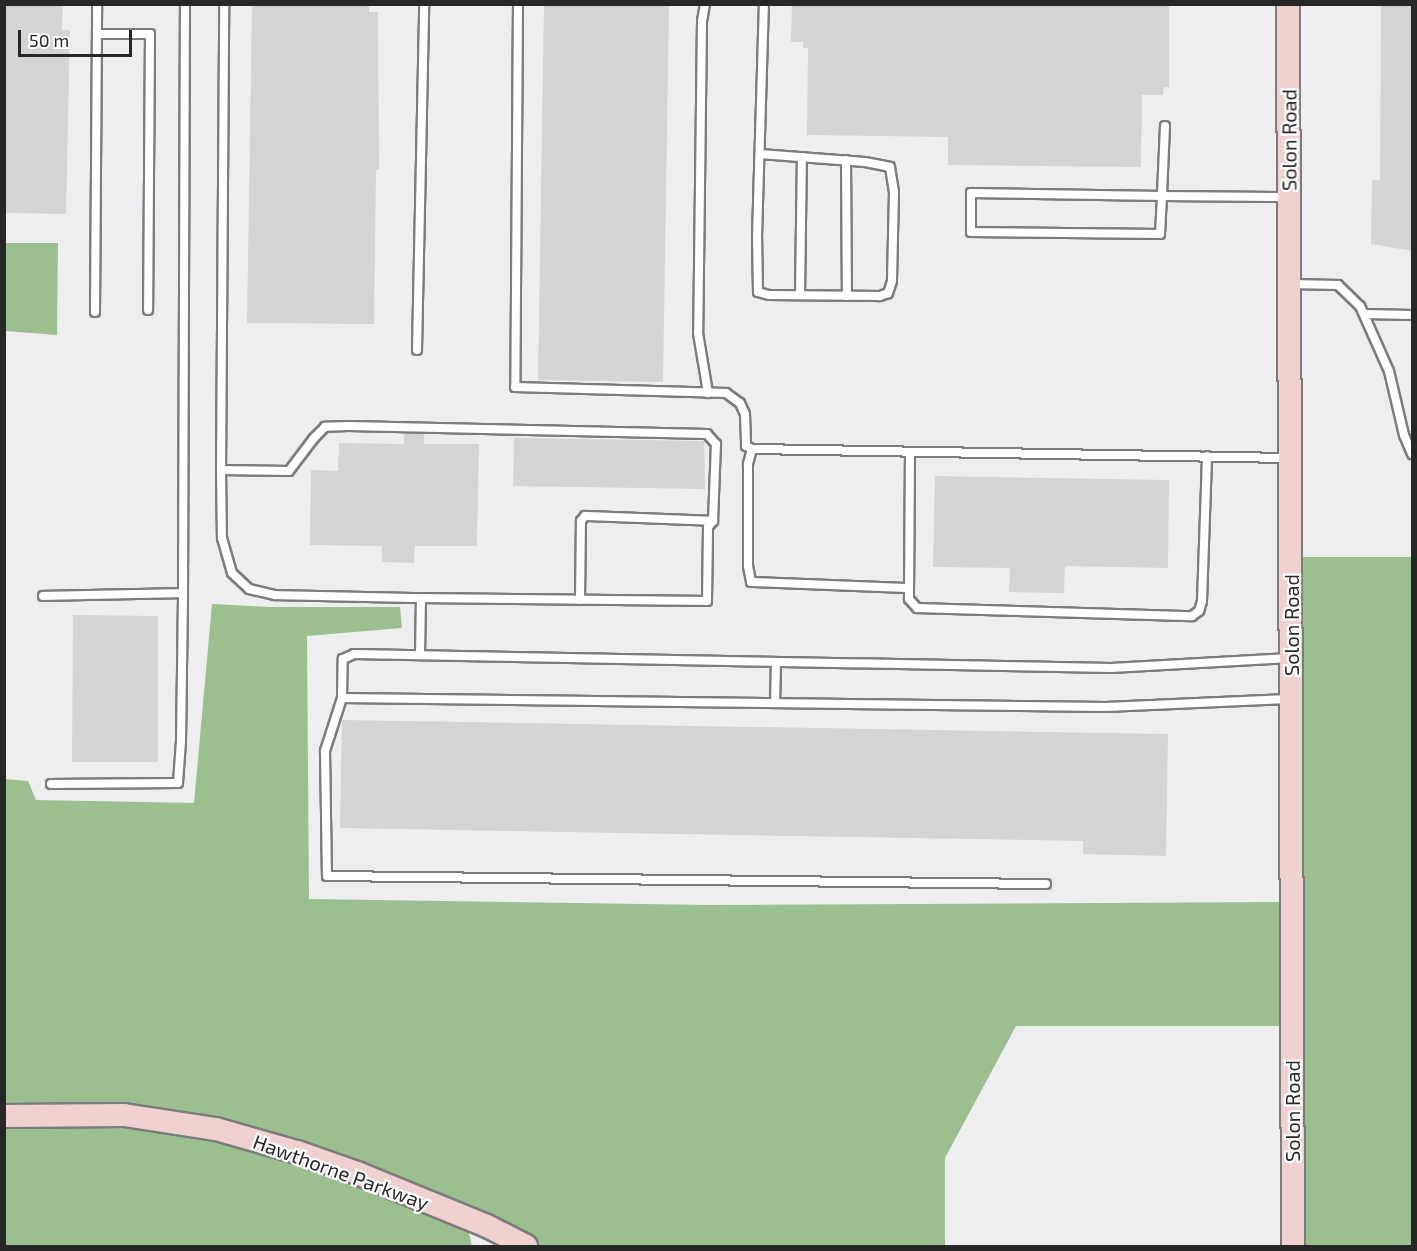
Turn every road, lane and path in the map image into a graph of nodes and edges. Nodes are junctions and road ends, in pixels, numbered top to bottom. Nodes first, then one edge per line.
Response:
1 (97, 4) edge
2 (185, 4) edge
3 (224, 4) edge
4 (424, 4) edge
5 (518, 4) edge
6 (705, 4) edge
7 (764, 4) edge
8 (1288, 4) edge
9 (97, 34) junction
10 (1165, 126) dead end
11 (760, 154) junction
12 (802, 157) junction
13 (846, 160) junction
14 (1162, 196) junction
15 (1289, 197) junction
16 (1290, 284) junction
17 (800, 295) junction
18 (847, 296) junction
19 (148, 310) dead end
20 (95, 312) dead end
21 (1365, 314) junction
22 (1413, 315) edge
23 (417, 350) dead end
24 (708, 393) junction
25 (752, 449) junction
26 (910, 452) junction
27 (1413, 454) edge
28 (1207, 456) junction
29 (1290, 458) junction
30 (221, 470) junction
31 (713, 521) junction
32 (909, 588) junction
33 (183, 593) junction
34 (43, 596) dead end
35 (421, 598) junction
36 (580, 600) junction
37 (420, 655) junction
38 (1291, 658) junction
39 (776, 662) junction
40 (342, 698) junction
41 (1291, 699) junction
42 (775, 703) junction
43 (51, 783) dead end
44 (1046, 884) dead end
45 (4, 1116) edge
46 (526, 1246) edge
47 (1293, 1246) edge

1 - 9 lane
2 - 33 lane
3 - 30 lane
4 - 23 lane
5 - 24 lane
6 - 24 lane
7 - 11 lane
8 - 15 street, Solon Road
9 - 19 lane
9 - 20 lane
10 - 14 lane
11 - 12 lane
11 - 17 lane
12 - 13 lane
12 - 17 lane
13 - 18 lane
13 - 18 lane
14 - 14 lane
14 - 15 lane
15 - 16 street, Solon Road
16 - 21 lane
16 - 29 street, Solon Road
17 - 18 lane
21 - 22 lane
21 - 27 lane
24 - 25 lane
25 - 26 lane
25 - 32 lane
26 - 28 lane
26 - 32 lane
28 - 29 lane
28 - 32 lane
29 - 38 street, Solon Road
30 - 31 lane
30 - 35 lane
31 - 36 lane
31 - 36 lane
33 - 34 lane
33 - 43 lane
35 - 36 lane
35 - 37 lane
37 - 39 lane
37 - 40 lane
38 - 39 lane
38 - 41 street, Solon Road
39 - 42 lane
40 - 42 lane
40 - 44 lane
41 - 42 lane
41 - 47 street, Solon Road
45 - 46 street, Hawthorne Parkway

